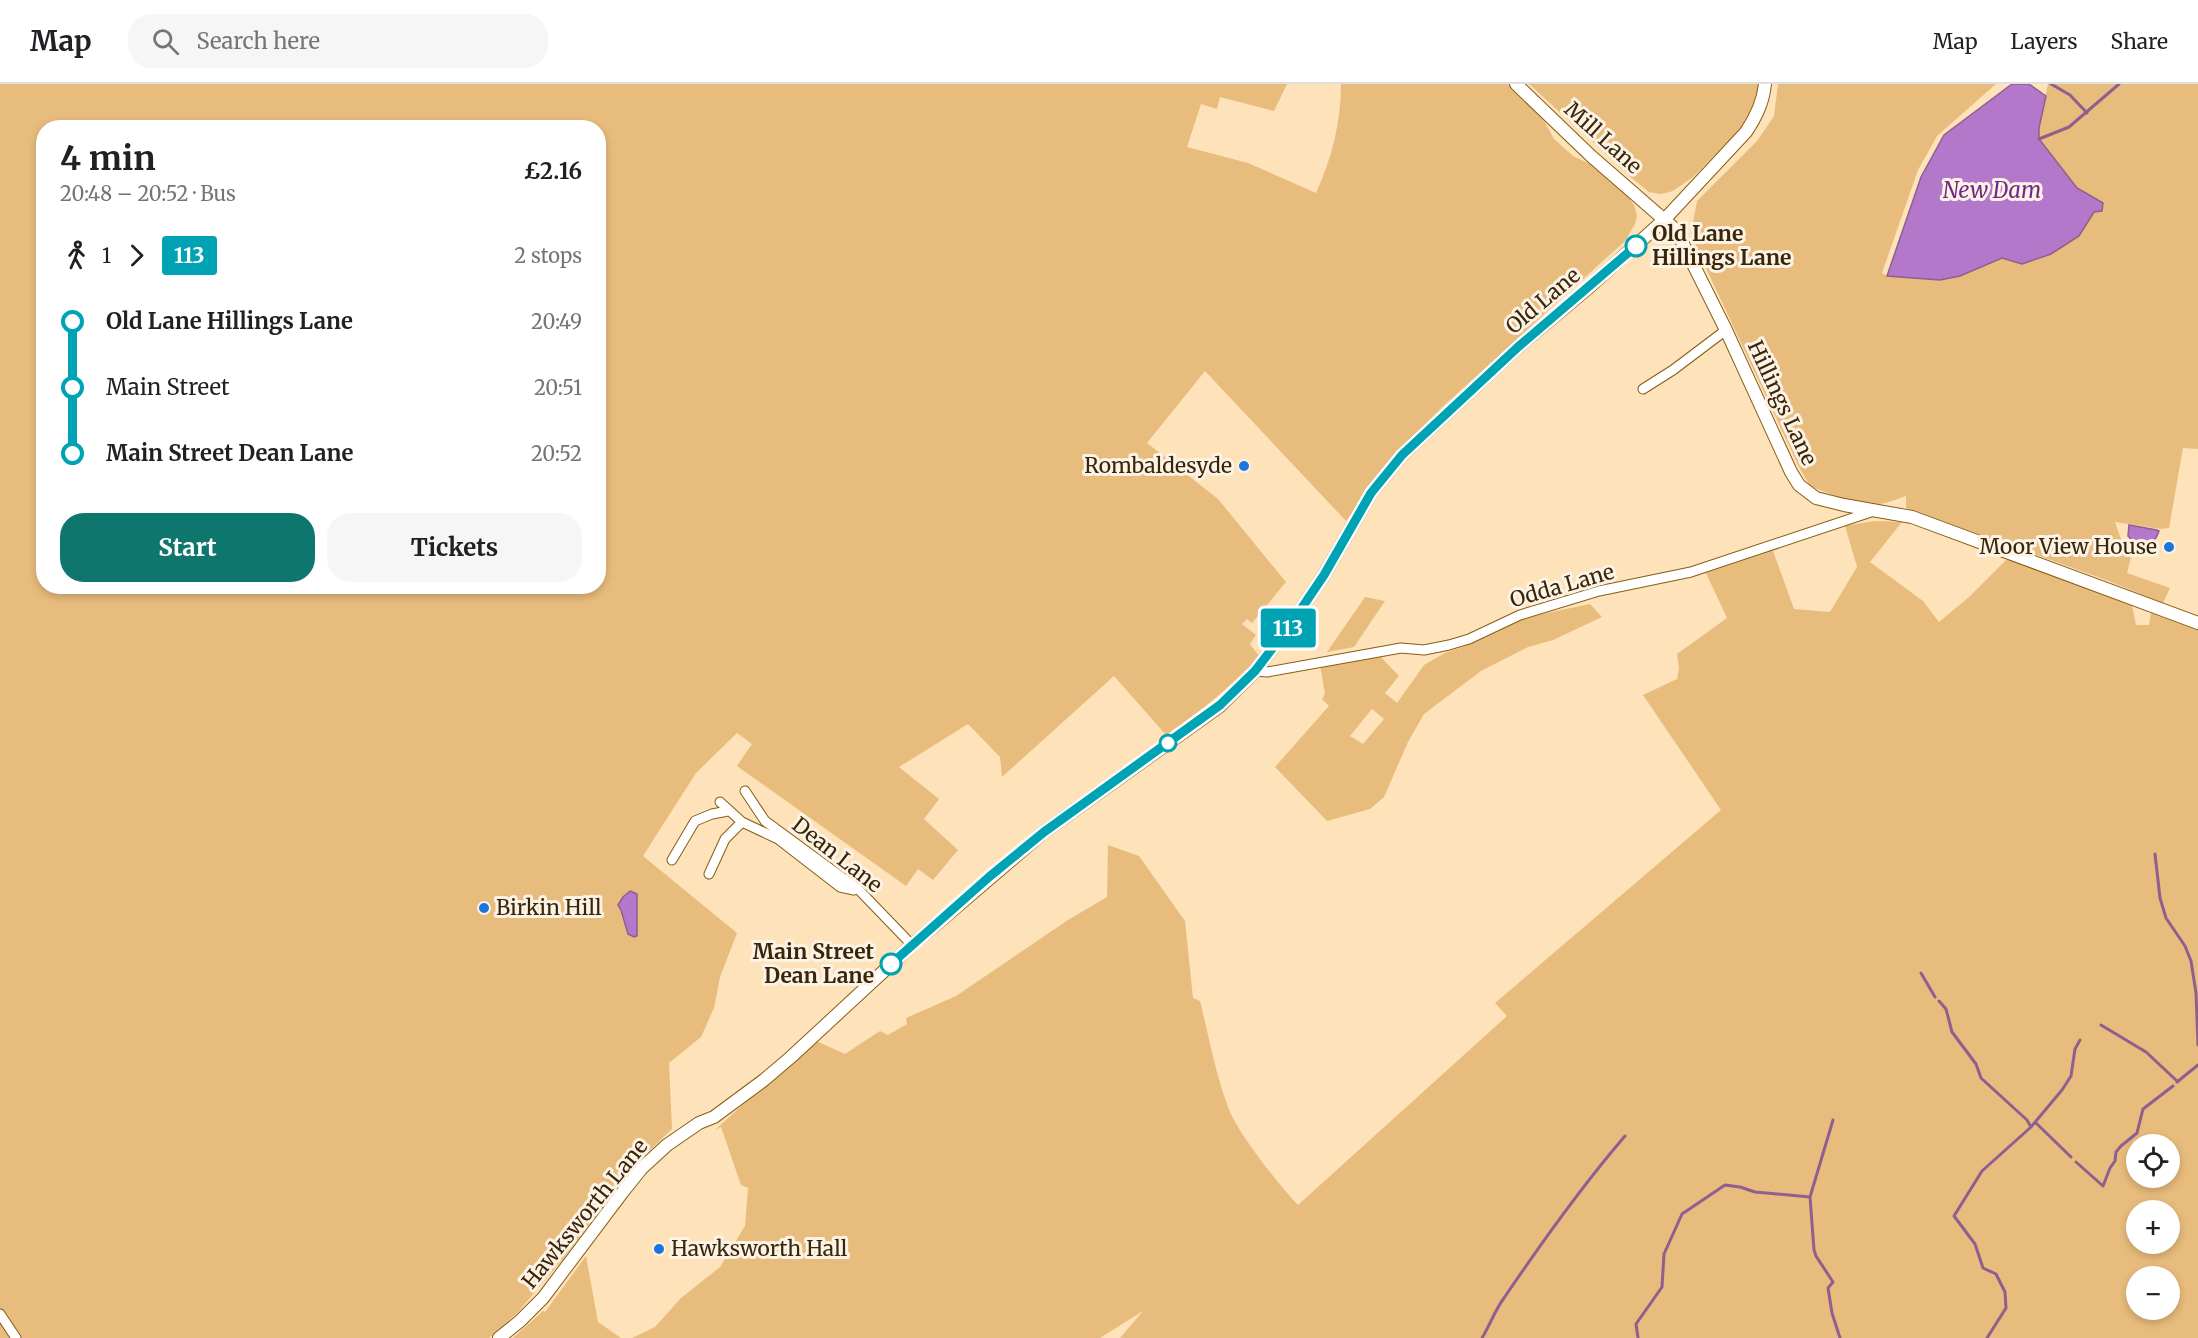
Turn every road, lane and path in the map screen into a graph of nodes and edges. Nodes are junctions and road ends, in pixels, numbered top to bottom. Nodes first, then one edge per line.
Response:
1 (1516, 84) edge
2 (1764, 87) edge
3 (1664, 220) junction
4 (1726, 330) junction
5 (1643, 388) dead end
6 (1876, 510) junction
7 (2198, 623) edge
8 (1255, 671) junction
9 (745, 790) dead end
10 (720, 802) dead end
11 (728, 811) junction
12 (742, 822) junction
13 (672, 860) dead end
14 (709, 874) dead end
15 (858, 890) junction
16 (912, 945) junction
17 (0, 1314) edge
18 (16, 1338) edge
19 (499, 1338) edge

1 - 3 street, Mill Lane
2 - 3 street, Old Lane
3 - 4 street, Hillings Lane
3 - 8 street, Old Lane
4 - 5 street
4 - 6 street, Hillings Lane
6 - 7 street, Hillings Lane
6 - 8 street, Odda Lane
8 - 16 street, Old Lane
9 - 15 street, Dean Lane
10 - 11 street
11 - 12 street
11 - 13 street
12 - 14 street
12 - 15 street
15 - 16 street, Dean Lane
16 - 19 street, Hawksworth Lane
17 - 18 street

